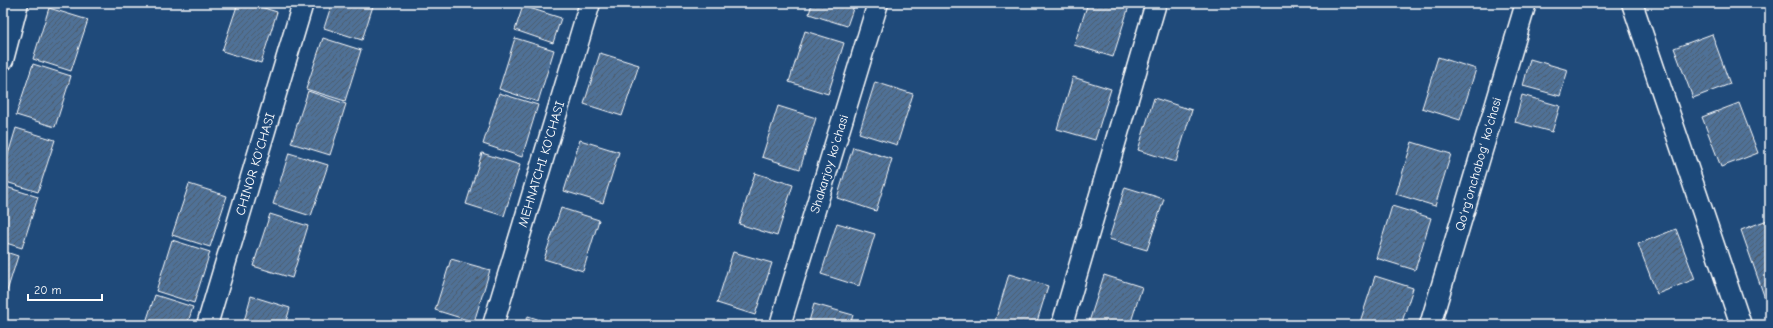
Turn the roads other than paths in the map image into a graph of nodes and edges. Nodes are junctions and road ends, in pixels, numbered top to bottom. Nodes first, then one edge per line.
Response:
1 (18, 3) edge
2 (303, 3) edge
3 (590, 3) edge
4 (878, 3) edge
5 (1156, 3) edge
6 (1526, 3) edge
7 (1632, 3) edge
8 (3, 60) edge
9 (207, 325) edge
10 (493, 325) edge
11 (780, 325) edge
12 (1062, 325) edge
13 (1430, 325) edge
14 (1741, 325) edge

1 - 8 street
2 - 9 street, CHINOR KO'CHASI
3 - 10 street, MEHNATCHI KO'CHASI
4 - 11 street, Shakarjoy ko'chasi
5 - 12 street
6 - 13 street, Qo'rg'onchabog' ko'chasi
7 - 14 street

